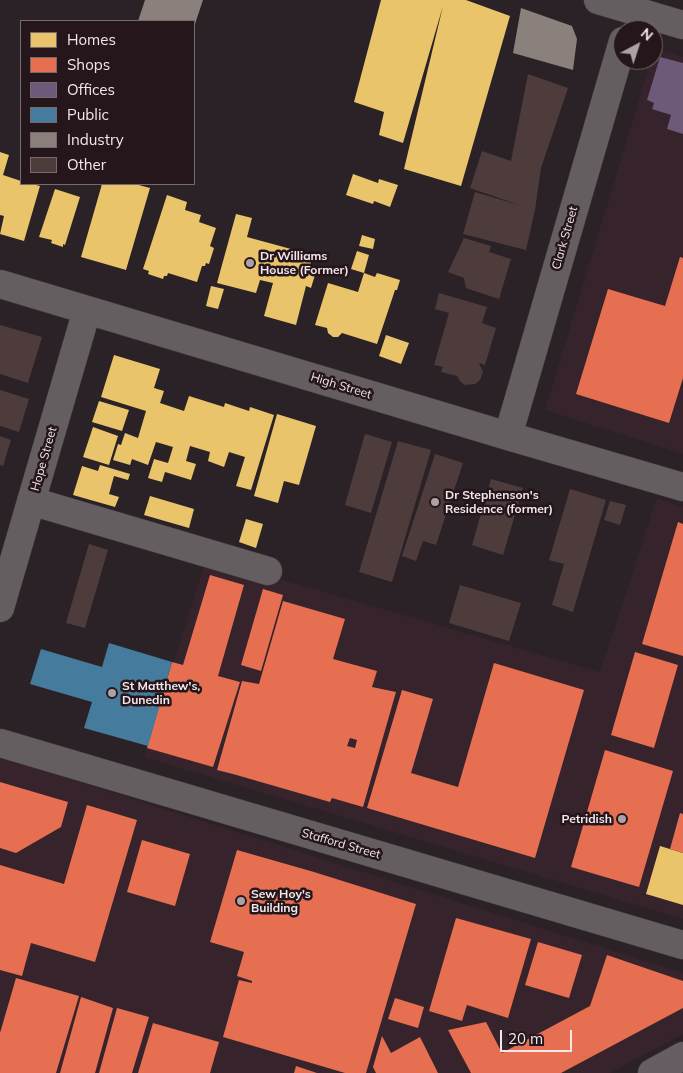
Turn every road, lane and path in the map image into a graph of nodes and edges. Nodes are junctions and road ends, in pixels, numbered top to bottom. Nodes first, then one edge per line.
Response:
1 (621, 9) edge
2 (683, 25) edge
3 (615, 70) edge
4 (0, 284) edge
5 (87, 310) junction
6 (508, 436) junction
7 (683, 487) edge
8 (31, 500) junction
9 (268, 570) dead end
10 (0, 608) edge
11 (0, 743) edge
12 (683, 945) edge
13 (683, 1056) edge
14 (652, 1073) edge

1 - 2 street
3 - 6 street, Clark Street
4 - 5 street, High Street
5 - 6 street, High Street
5 - 8 street, Hope Street
6 - 7 street, High Street
8 - 9 street
8 - 10 street, Hope Street
11 - 12 street, Stafford Street
13 - 14 main road

